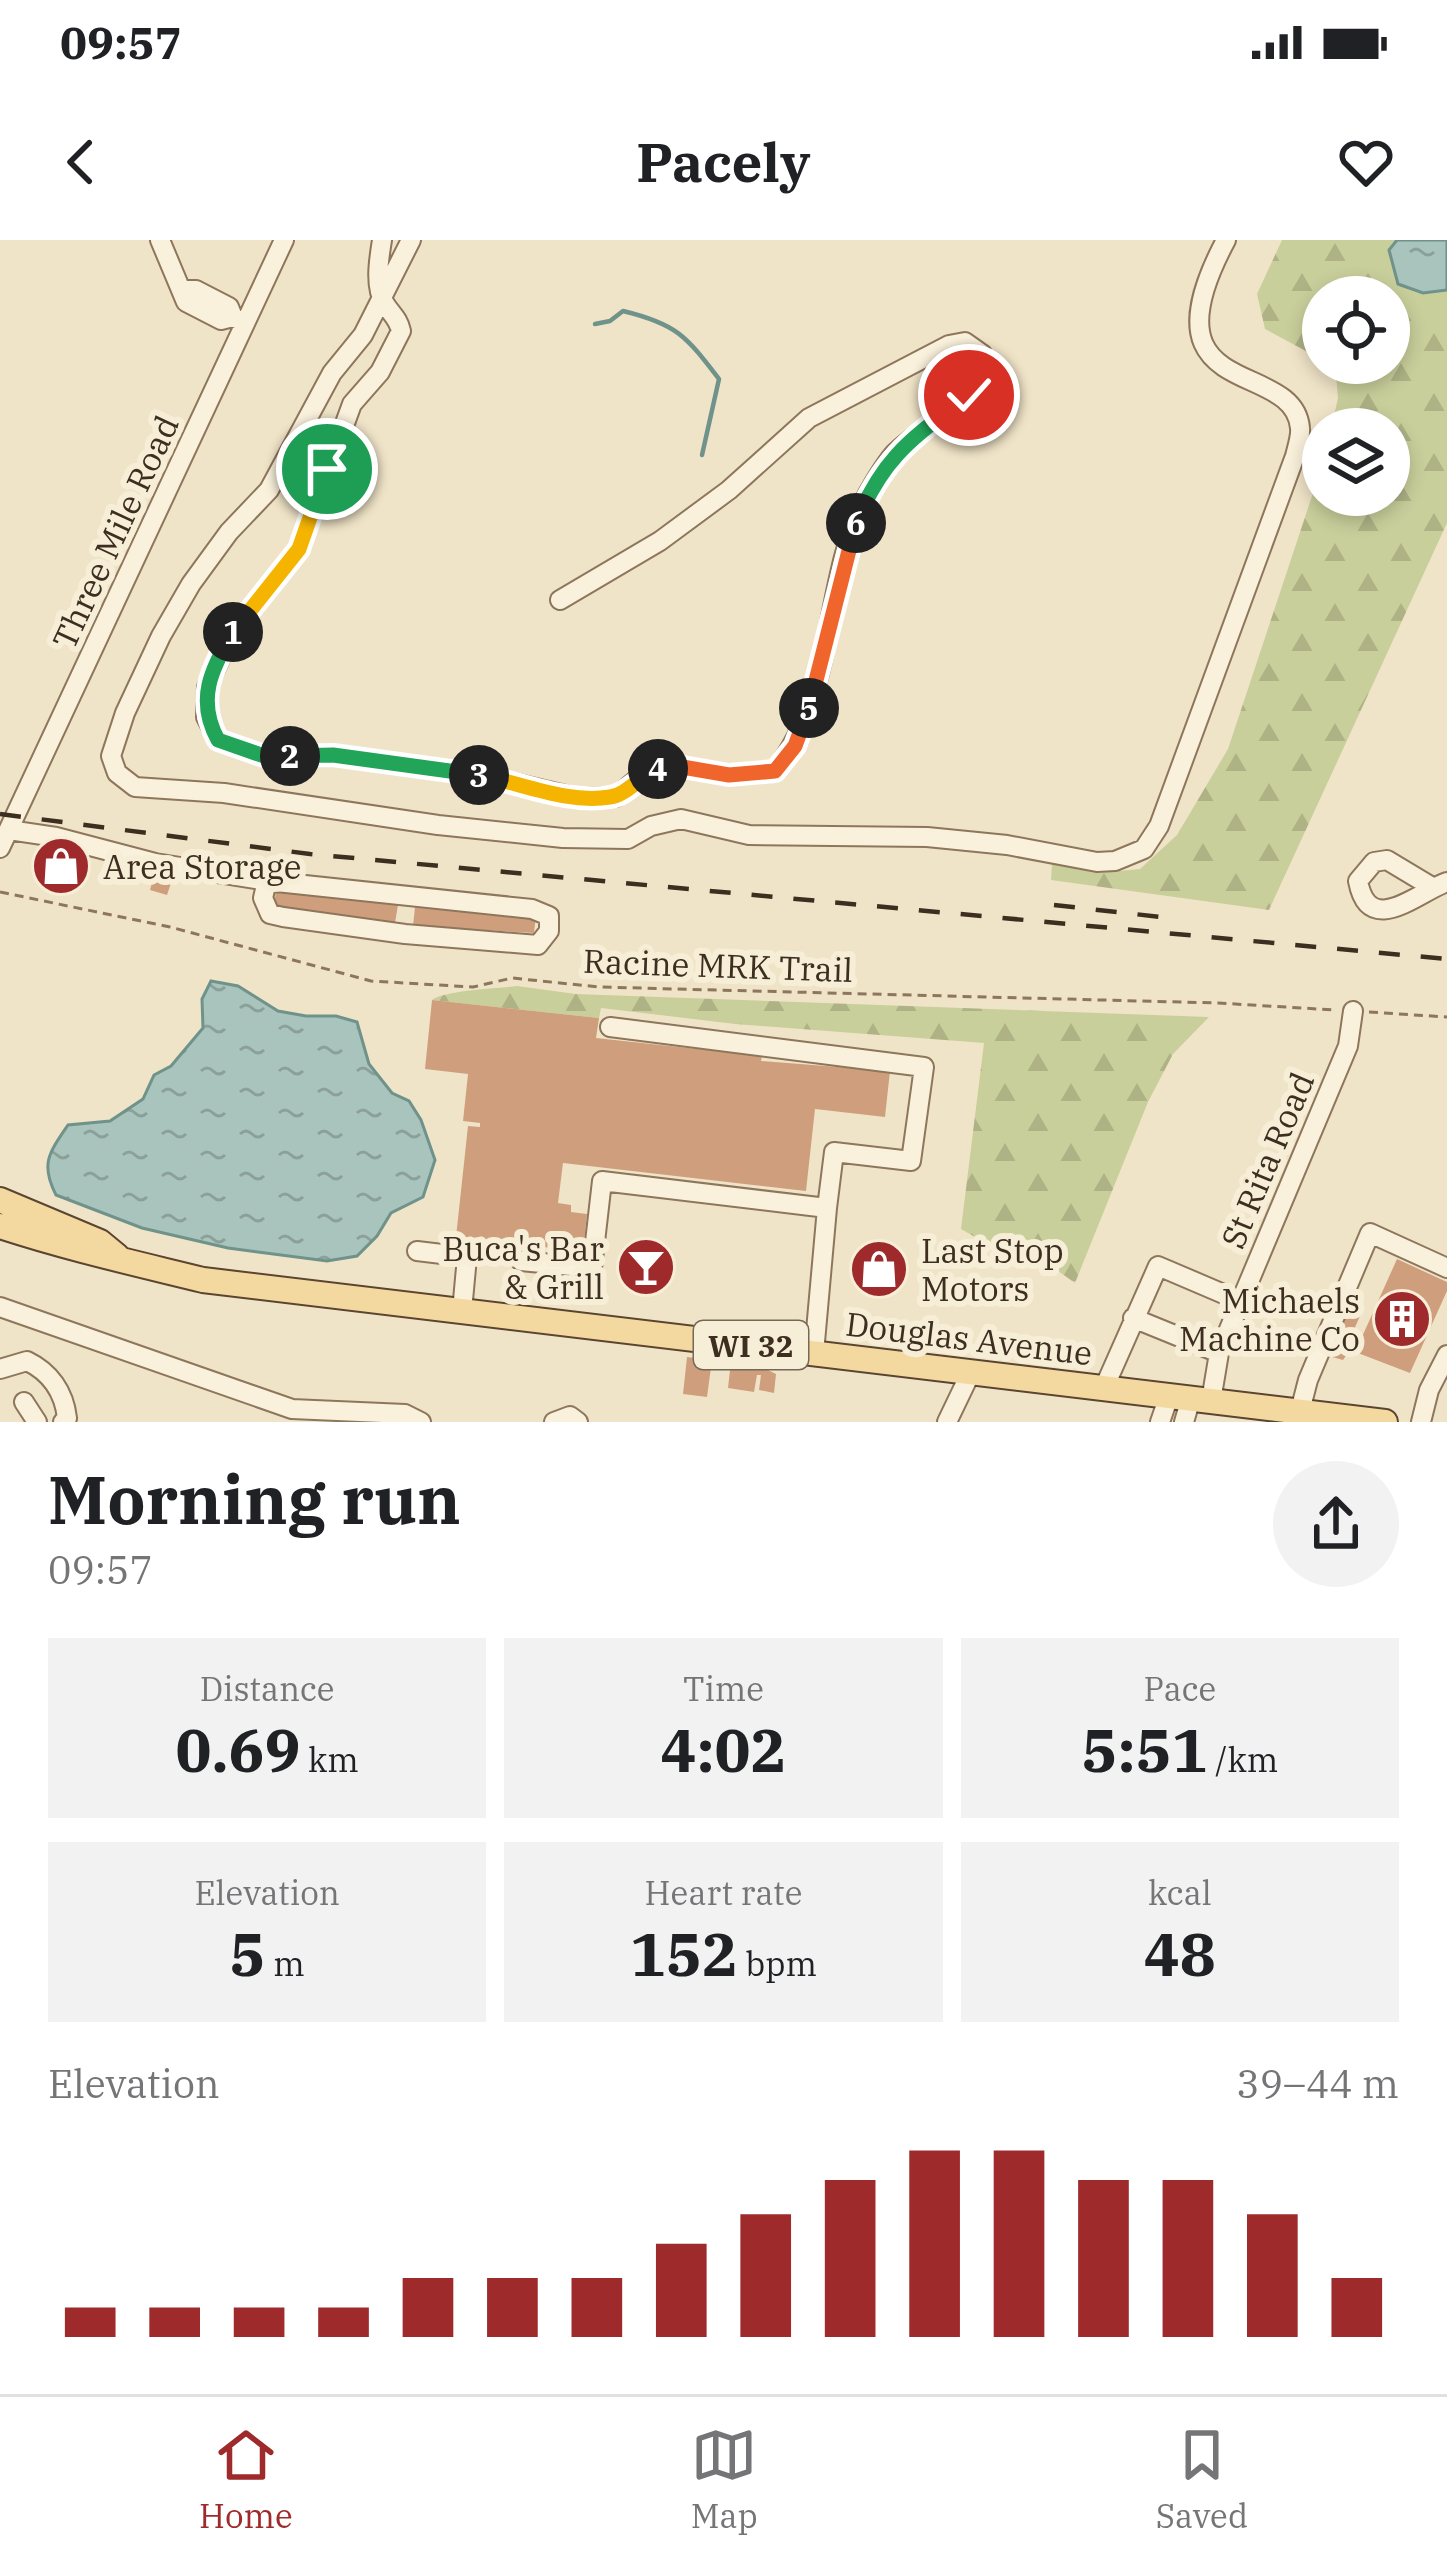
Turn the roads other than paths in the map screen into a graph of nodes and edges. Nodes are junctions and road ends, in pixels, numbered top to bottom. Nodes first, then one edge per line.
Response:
1 (284, 240) edge
2 (382, 240) edge
3 (411, 240) edge
4 (1226, 240) edge
5 (168, 244) edge
6 (382, 301) junction
7 (239, 320) junction
8 (560, 600) dead end
9 (4, 839) edge
10 (267, 881) junction
11 (406, 898) junction
12 (405, 934) junction
13 (1353, 1011) road end
14 (610, 1027) dead end
15 (0, 1200) edge
16 (827, 1208) junction
17 (0, 1226) edge
18 (417, 1251) dead end
19 (119, 1258) junction
20 (521, 1261) dead end
21 (1447, 1268) edge
22 (1240, 1301) junction
23 (0, 1306) edge
24 (462, 1311) junction
25 (1133, 1318) junction
26 (814, 1353) junction
27 (1219, 1353) junction
28 (1447, 1355) edge
29 (0, 1369) edge
30 (970, 1372) junction
31 (1104, 1388) junction
32 (24, 1402) dead end
33 (1189, 1404) edge
34 (1300, 1411) junction
35 (411, 1419) edge
36 (37, 1422) edge
37 (63, 1422) edge
38 (554, 1422) edge
39 (578, 1422) edge
40 (947, 1422) edge
41 (1160, 1422) edge
42 (1385, 1422) edge
43 (1421, 1422) edge

1 - 7 street, Three Mile Road
2 - 6 street
3 - 6 street
4 - 6 street
5 - 7 street
6 - 8 street
7 - 9 street, Three Mile Road
9 - 10 street
10 - 11 street
10 - 12 street
11 - 12 street
11 - 12 street
13 - 22 street, St Rita Road
14 - 16 street
15 - 19 main road, Douglas Avenue / WI 32
16 - 20 street
16 - 26 street
17 - 19 main road, Douglas Avenue / WI 32
18 - 24 street
19 - 24 main road, Douglas Avenue / WI 32
21 - 34 street
22 - 25 street
22 - 27 street, St Rita Road
23 - 35 street
24 - 26 main road, Douglas Avenue / WI 32
25 - 27 street
25 - 31 street
26 - 30 main road, Douglas Avenue / WI 32
27 - 33 street, St Rita Road
28 - 43 street
29 - 37 street
30 - 31 main road, Douglas Avenue / WI 32
30 - 40 street
31 - 33 main road, Douglas Avenue / WI 32
32 - 36 street
33 - 34 main road, Douglas Avenue / WI 32
33 - 41 street, St Rita Road
34 - 42 main road, Douglas Avenue / WI 32
38 - 39 street

